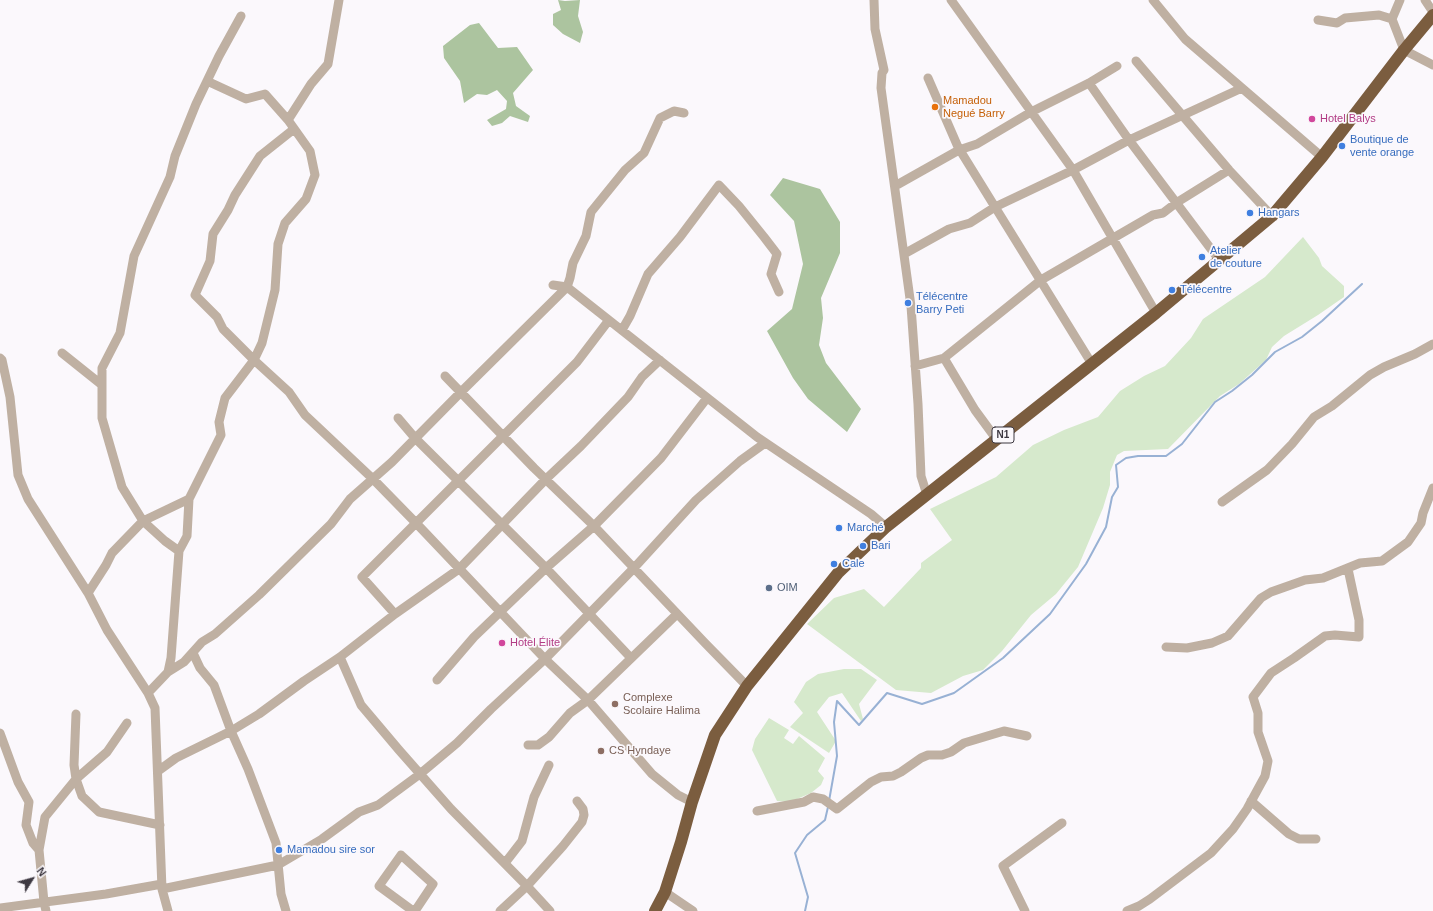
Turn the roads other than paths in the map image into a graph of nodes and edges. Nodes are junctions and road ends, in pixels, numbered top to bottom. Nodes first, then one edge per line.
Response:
1 (339, 0) edge
2 (874, 0) edge
3 (1153, 0) edge
4 (1400, 0) edge
5 (1425, 0) edge
6 (955, 2) edge
7 (1433, 14) edge
8 (241, 16) dead end
9 (1392, 19) junction
10 (1318, 20) dead end
11 (1404, 50) junction
12 (1136, 61) dead end
13 (1433, 65) edge
14 (1117, 66) dead end
15 (928, 78) dead end
16 (207, 81) junction
17 (1090, 83) junction
18 (1242, 88) junction
19 (1031, 112) junction
20 (684, 114) dead end
21 (1183, 116) junction
22 (288, 120) junction
23 (294, 129) junction
24 (1129, 140) junction
25 (959, 150) junction
26 (1322, 157) junction
27 (1073, 170) junction
28 (1229, 170) junction
29 (895, 186) junction
30 (1176, 203) junction
31 (995, 207) junction
32 (1272, 216) junction
33 (1112, 238) junction
34 (904, 254) junction
35 (1220, 261) junction
36 (1041, 280) junction
37 (553, 285) dead end
38 (567, 287) junction
39 (779, 292) dead end
40 (1156, 313) junction
41 (609, 320) junction
42 (622, 330) junction
43 (1433, 344) edge
44 (62, 353) dead end
45 (0, 358) edge
46 (944, 358) junction
47 (254, 360) junction
48 (660, 360) junction
49 (1092, 364) junction
50 (915, 366) junction
51 (445, 376) dead end
52 (102, 385) junction
53 (460, 392) junction
54 (707, 398) junction
55 (398, 418) dead end
56 (504, 437) junction
57 (415, 438) junction
58 (997, 440) junction
59 (765, 443) junction
60 (373, 479) junction
61 (546, 479) junction
62 (458, 481) junction
63 (1433, 488) edge
64 (927, 495) junction
65 (189, 499) junction
66 (1222, 502) dead end
67 (143, 521) junction
68 (416, 522) junction
69 (502, 524) junction
70 (594, 526) junction
71 (886, 528) junction
72 (179, 551) junction
73 (546, 568) junction
74 (634, 568) junction
75 (459, 569) junction
76 (1348, 569) junction
77 (88, 593) junction
78 (501, 611) junction
79 (395, 614) junction
80 (589, 614) junction
81 (677, 614) junction
82 (1166, 647) dead end
83 (193, 653) junction
84 (340, 657) junction
85 (631, 658) junction
86 (545, 659) junction
87 (168, 672) junction
88 (437, 680) dead end
89 (748, 686) junction
90 (148, 693) junction
91 (588, 700) junction
92 (76, 714) dead end
93 (127, 723) dead end
94 (231, 731) junction
95 (0, 733) edge
96 (1027, 736) dead end
97 (528, 745) dead end
98 (549, 765) dead end
99 (158, 771) junction
100 (420, 774) junction
101 (76, 779) junction
102 (576, 801) dead end
103 (1251, 801) junction
104 (692, 802) junction
105 (757, 811) dead end
106 (1062, 823) dead end
107 (160, 826) junction
108 (1316, 839) dead end
109 (39, 850) junction
110 (505, 863) junction
111 (278, 865) junction
112 (162, 886) junction
113 (527, 886) junction
114 (665, 892) junction
115 (44, 902) junction
116 (0, 908) edge
117 (46, 911) edge
118 (168, 911) edge
119 (286, 911) edge
120 (414, 911) edge
121 (500, 911) edge
122 (550, 911) edge
123 (655, 911) edge
124 (693, 911) edge
125 (1024, 911) edge
126 (1127, 911) edge

1 - 22 street
2 - 29 street
3 - 18 street
4 - 9 street
5 - 7 street
6 - 19 street
7 - 11 highway, N1
8 - 16 street
9 - 10 street
9 - 11 street
11 - 13 street
11 - 26 highway, N1
12 - 21 street
14 - 17 street
15 - 25 street
16 - 22 street
16 - 52 street
17 - 19 street
17 - 24 street
18 - 21 street
18 - 26 street
19 - 25 street
19 - 27 street
20 - 38 street
21 - 24 street
21 - 28 street
22 - 23 street
23 - 47 street
23 - 47 street
24 - 27 street
24 - 30 street
25 - 29 street
25 - 31 street
26 - 32 highway, N1
27 - 31 street
27 - 33 street
28 - 30 street
28 - 32 street
29 - 34 street
30 - 33 street
30 - 35 street
31 - 34 street
31 - 36 street
32 - 35 highway, N1
33 - 36 street
33 - 40 street
34 - 50 street
35 - 40 highway, N1
36 - 46 street
36 - 49 street
37 - 38 street
38 - 41 street
38 - 53 street
39 - 42 street
40 - 49 highway, N1
41 - 42 street
41 - 56 street
42 - 48 street
43 - 66 street
44 - 52 street
45 - 77 street
46 - 50 street
46 - 58 street
47 - 60 street
47 - 65 street
48 - 54 street
48 - 61 street
49 - 58 highway, N1
50 - 64 street
51 - 53 street
52 - 67 street
53 - 56 street
53 - 57 street
54 - 59 street
54 - 70 street
55 - 57 street
56 - 61 street
56 - 62 street
57 - 60 street
57 - 62 street
58 - 64 highway, N1
59 - 71 street
59 - 74 street
60 - 68 street
60 - 83 street
61 - 69 street
61 - 70 street
62 - 68 street
62 - 69 street
63 - 76 street
64 - 71 highway, N1
65 - 67 street
65 - 72 street
67 - 72 street
67 - 77 street
68 - 75 street
68 - 79 street
69 - 73 street
69 - 75 street
70 - 73 street
70 - 74 street
71 - 89 highway, N1
72 - 87 street
73 - 78 street
73 - 80 street
74 - 80 street
74 - 81 street
75 - 78 street
75 - 79 street
76 - 82 street
76 - 103 street
77 - 90 street
78 - 86 street
78 - 88 street
79 - 84 street
80 - 85 street
80 - 86 street
81 - 85 street
81 - 89 street
83 - 87 street
83 - 94 street
84 - 94 street
84 - 100 street
85 - 91 street
86 - 91 street
86 - 100 street
87 - 90 street
89 - 104 highway, N1
90 - 99 street
91 - 97 street
91 - 104 street
92 - 101 street
93 - 101 street
94 - 99 street
94 - 111 street
95 - 109 street
96 - 105 street
98 - 110 street
99 - 107 street
100 - 110 street
100 - 111 street
101 - 107 street
101 - 109 street
102 - 113 street
103 - 108 street
103 - 126 street
104 - 114 highway, N1
106 - 125 street
107 - 112 street
109 - 115 street
110 - 113 street
111 - 112 street
111 - 119 street
112 - 115 street
112 - 118 street
113 - 121 street
113 - 122 street
114 - 123 highway, N1
114 - 124 street
115 - 116 street
115 - 117 street
120 - 120 street

